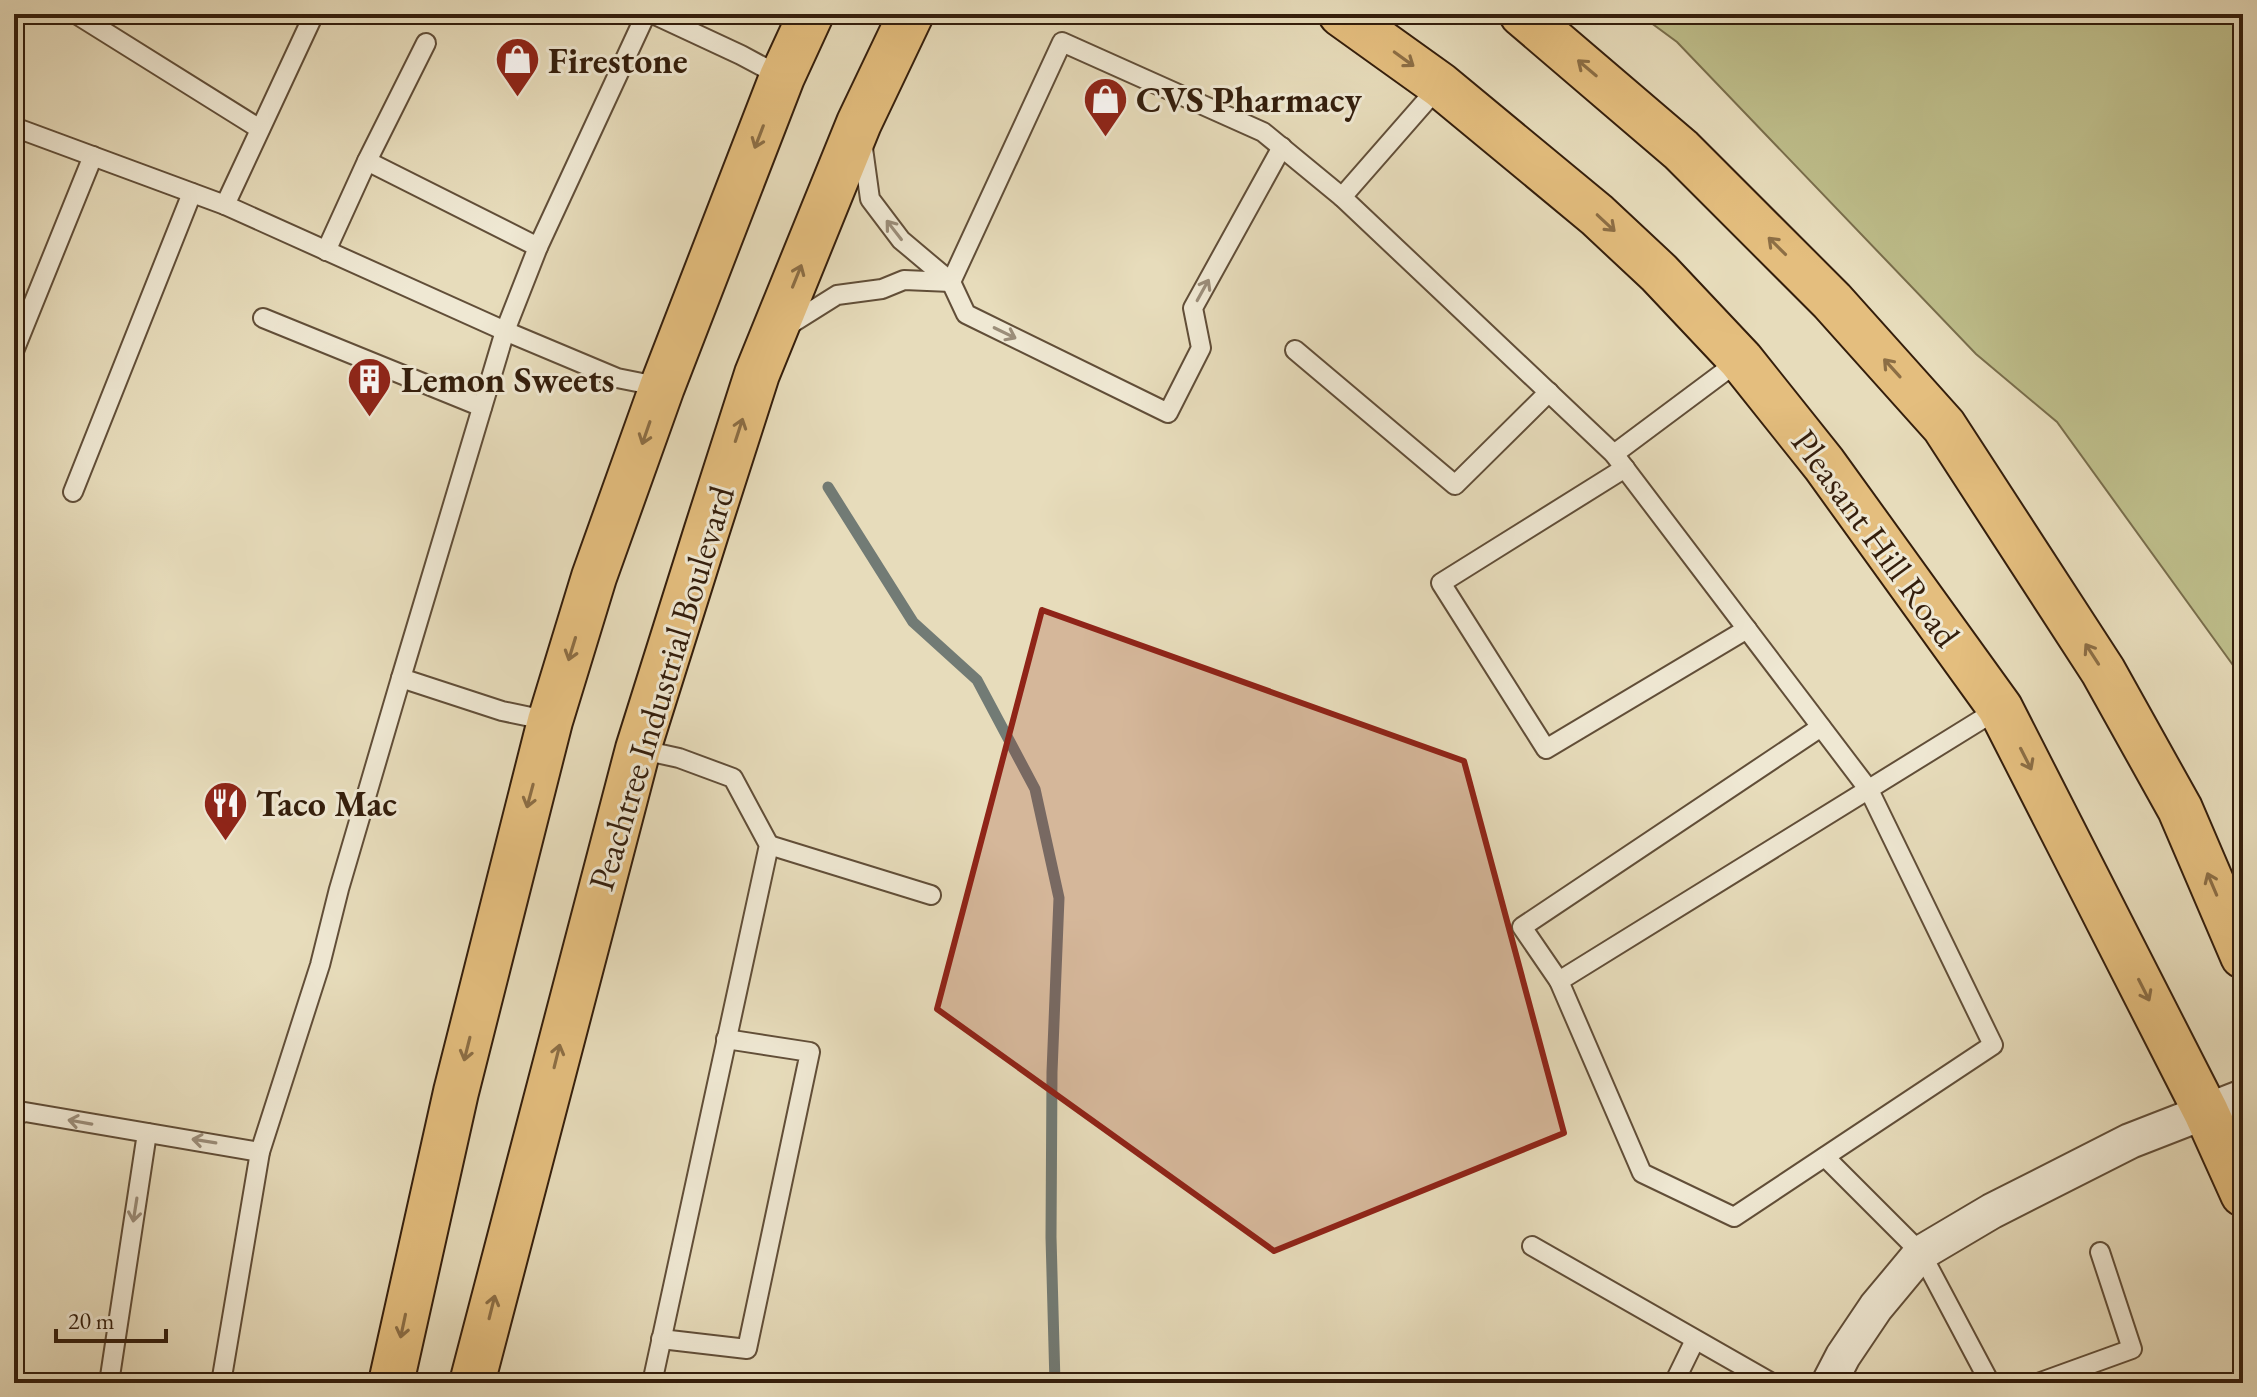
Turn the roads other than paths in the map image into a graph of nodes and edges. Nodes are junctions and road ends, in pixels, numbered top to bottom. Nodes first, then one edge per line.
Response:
1 (76, 14) edge
2 (314, 14) edge
3 (646, 14) edge
4 (653, 14) edge
5 (811, 14) edge
6 (911, 14) edge
7 (1341, 14) edge
8 (1522, 14) edge
9 (426, 43) dead end
10 (782, 77) junction
11 (1440, 85) junction
12 (859, 123) junction
13 (14, 127) edge
14 (260, 129) junction
15 (1282, 147) junction
16 (93, 156) junction
17 (367, 161) junction
18 (192, 193) junction
19 (1342, 197) junction
20 (225, 205) junction
21 (538, 247) junction
22 (326, 251) junction
23 (951, 282) junction
24 (263, 318) dead end
25 (505, 331) junction
26 (773, 335) junction
27 (1295, 350) dead end
28 (14, 351) edge
29 (1741, 360) junction
30 (662, 387) junction
31 (1549, 392) junction
32 (482, 407) junction
33 (1620, 461) junction
34 (73, 492) dead end
35 (1747, 629) junction
36 (401, 678) junction
37 (2000, 708) junction
38 (550, 721) junction
39 (1821, 727) junction
40 (638, 749) junction
41 (1869, 790) junction
42 (769, 845) junction
43 (931, 895) dead end
44 (2243, 956) edge
45 (1559, 981) junction
46 (726, 1039) junction
47 (2225, 1104) edge
48 (14, 1116) edge
49 (147, 1133) junction
50 (260, 1152) junction
51 (1825, 1157) junction
52 (2243, 1194) edge
53 (1532, 1246) dead end
54 (2100, 1252) dead end
55 (1921, 1253) junction
56 (661, 1339) junction
57 (1695, 1340) junction
58 (109, 1383) edge
59 (221, 1383) edge
60 (391, 1383) edge
61 (472, 1383) edge
62 (652, 1383) edge
63 (1674, 1383) edge
64 (1772, 1383) edge
65 (1829, 1383) edge
66 (1990, 1383) edge
67 (2038, 1383) edge

1 - 14 lane
2 - 14 lane
3 - 21 lane
4 - 10 lane
5 - 10 highway
6 - 12 highway, Peachtree Industrial Boulevard
7 -> 11 highway, Pleasant Hill Road
44 -> 8 highway
9 - 17 lane
10 -> 30 highway
11 - 19 lane
11 -> 29 highway, Pleasant Hill Road
23 -> 12 lane
26 -> 12 highway, Peachtree Industrial Boulevard
13 - 16 lane
14 - 20 lane
15 - 19 lane
15 - 23 lane
23 -> 15 lane
16 - 18 lane
16 - 28 lane
17 - 21 lane
17 - 22 lane
18 - 20 lane
18 - 34 lane
19 - 31 lane
20 - 22 lane
21 - 25 lane
22 - 25 lane
23 - 26 lane
24 - 32 lane
25 - 30 lane
25 - 32 lane
40 -> 26 highway, Peachtree Industrial Boulevard
27 - 31 lane
29 - 33 lane
29 - 37 highway, Pleasant Hill Road
30 -> 38 highway
31 - 33 lane
32 - 36 lane
33 - 35 lane
33 - 35 lane
35 - 39 lane
36 - 38 lane
36 - 50 lane
37 - 41 lane
37 -> 47 highway, Pleasant Hill Road
38 -> 60 highway
39 - 41 lane
39 - 45 lane
40 - 42 lane
61 -> 40 highway, Peachtree Industrial Boulevard
41 - 45 lane
41 - 51 lane
42 - 43 lane
42 - 46 lane
45 - 51 lane
46 - 56 lane
46 - 56 lane
47 - 52 highway, Pleasant Hill Road
47 - 55 street
49 -> 48 lane
50 -> 49 lane
49 -> 58 lane
50 - 59 lane
51 - 55 lane
53 - 57 lane
54 - 67 lane
55 - 65 street
55 - 66 lane
56 - 62 lane
57 - 63 lane
57 - 64 lane

